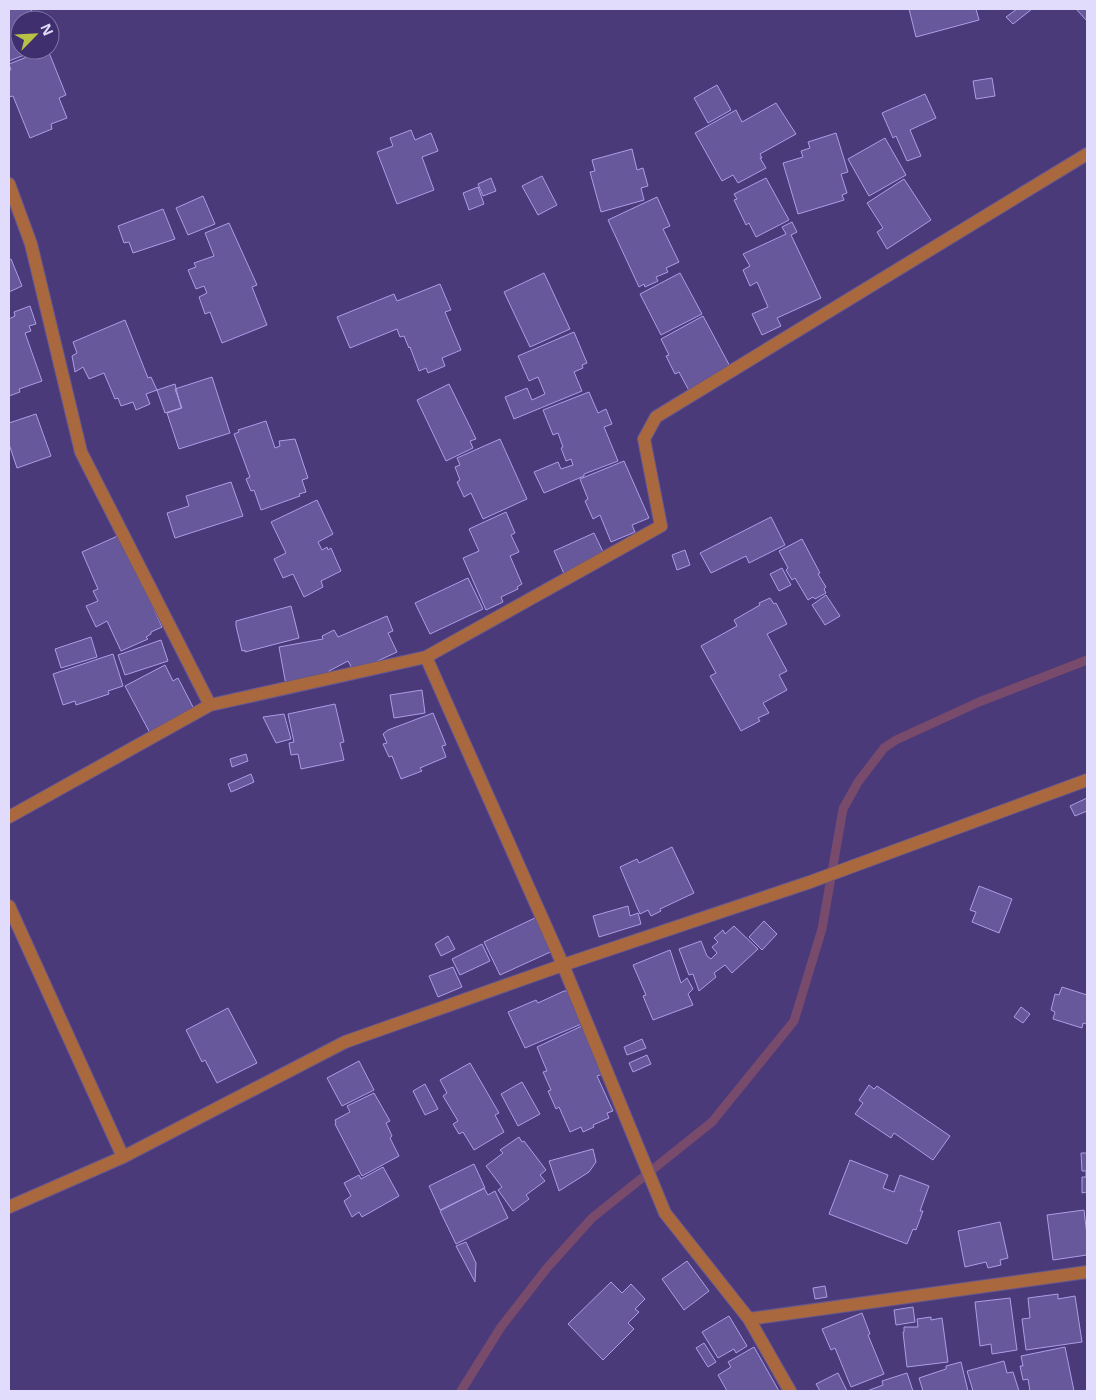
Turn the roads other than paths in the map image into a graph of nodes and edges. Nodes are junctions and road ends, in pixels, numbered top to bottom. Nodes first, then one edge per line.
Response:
1 (1087, 154) edge
2 (9, 184) edge
3 (426, 657) junction
4 (210, 705) junction
5 (1087, 780) edge
6 (9, 817) edge
7 (9, 906) edge
8 (564, 965) junction
9 (123, 1157) junction
10 (9, 1207) edge
11 (1087, 1272) edge
12 (749, 1319) junction
13 (790, 1391) edge

1 - 3 street
2 - 4 street
3 - 4 street
3 - 8 street
4 - 6 street
5 - 8 street
7 - 9 street
8 - 9 street
8 - 12 street
9 - 10 street
11 - 12 street
12 - 13 street

